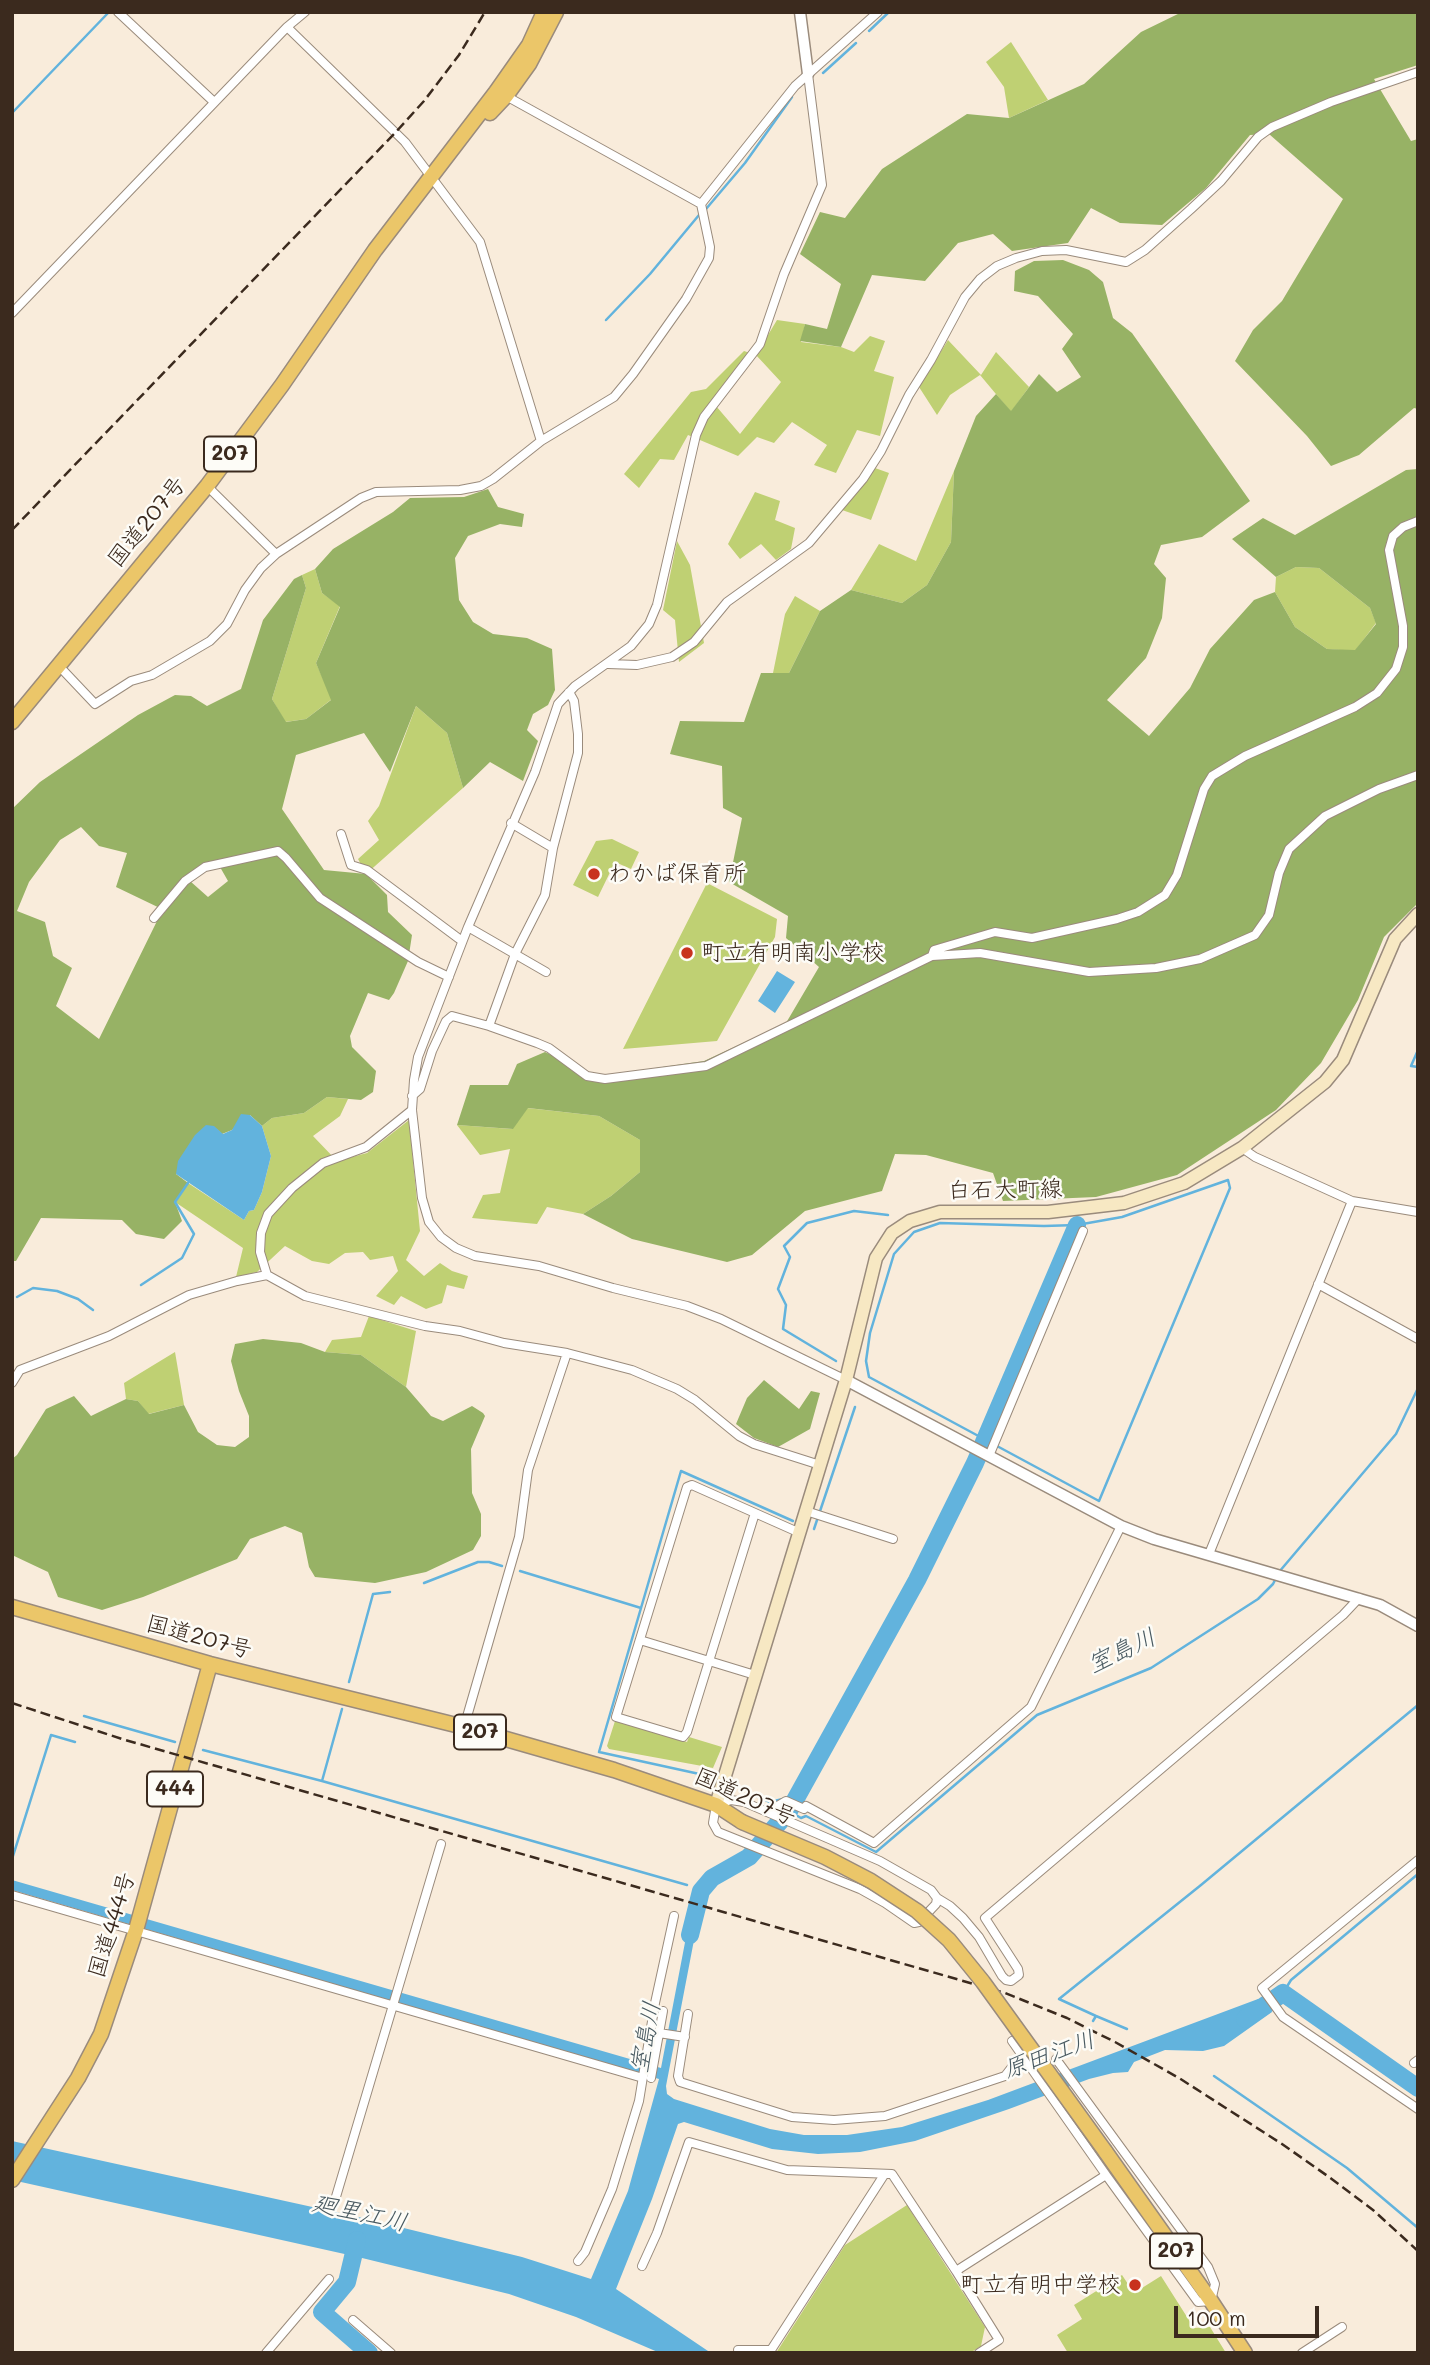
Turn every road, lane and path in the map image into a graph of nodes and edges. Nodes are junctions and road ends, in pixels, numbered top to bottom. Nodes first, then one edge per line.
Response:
1 (118, 12) edge
2 (305, 12) edge
3 (544, 12) edge
4 (556, 12) edge
5 (800, 12) edge
6 (878, 12) edge
7 (287, 27) junction
8 (1418, 72) edge
9 (808, 74) junction
10 (506, 96) junction
11 (214, 102) junction
12 (432, 175) junction
13 (701, 204) junction
14 (12, 313) edge
15 (541, 442) junction
16 (207, 485) junction
17 (1418, 521) edge
18 (276, 554) junction
19 (608, 664) junction
20 (60, 666) junction
21 (569, 692) junction
22 (12, 722) edge
23 (1418, 775) edge
24 (511, 823) junction
25 (341, 834) dead end
26 (554, 848) junction
27 (1418, 914) edge
28 (154, 918) dead end
29 (468, 927) junction
30 (462, 941) junction
31 (515, 954) junction
32 (932, 957) junction
33 (546, 972) dead end
34 (449, 977) junction
35 (489, 1026) junction
36 (412, 1096) junction
37 (412, 1110) junction
38 (1242, 1147) junction
39 (1352, 1201) junction
40 (1418, 1212) edge
41 (1083, 1231) dead end
42 (267, 1275) junction
43 (1318, 1284) junction
44 (1418, 1339) edge
45 (567, 1353) junction
46 (12, 1361) edge
47 (20, 1370) junction
48 (846, 1380) junction
49 (12, 1383) edge
50 (992, 1448) junction
51 (820, 1465) junction
52 (755, 1513) junction
53 (815, 1513) junction
54 (1121, 1526) junction
55 (800, 1533) junction
56 (893, 1539) dead end
57 (1209, 1554) junction
58 (1359, 1598) junction
59 (12, 1607) edge
60 (1418, 1626) edge
61 (640, 1640) junction
62 (709, 1661) junction
63 (209, 1664) junction
64 (755, 1675) junction
65 (464, 1727) junction
66 (716, 1805) junction
67 (773, 1814) junction
68 (441, 1844) dead end
69 (1418, 1860) edge
70 (12, 1895) edge
71 (937, 1898) junction
72 (674, 1916) dead end
73 (136, 1930) junction
74 (393, 2005) junction
75 (663, 2011) dead end
76 (688, 2014) dead end
77 (659, 2033) junction
78 (685, 2037) junction
79 (1012, 2041) dead end
80 (1021, 2054) junction
81 (1056, 2059) dead end
82 (650, 2063) junction
83 (647, 2078) junction
84 (1418, 2109) edge
85 (884, 2175) junction
86 (1106, 2175) junction
87 (12, 2180) edge
88 (335, 2200) dead end
89 (578, 2262) dead end
90 (642, 2266) dead end
91 (956, 2272) junction
92 (329, 2279) dead end
93 (1211, 2301) junction
94 (353, 2320) dead end
95 (1342, 2327) dead end
96 (738, 2350) dead end
97 (266, 2353) edge
98 (391, 2353) edge
99 (979, 2353) edge
100 (1245, 2353) edge
101 (1302, 2353) edge

1 - 11 street
2 - 7 street
3 - 12 highway, 国道207号 / 207
4 - 10 highway, 国道207号 / 207
5 - 9 street
6 - 9 street
7 - 11 street
7 - 12 street
8 - 19 street
9 - 13 street
9 - 19 street
10 - 12 highway, 国道207号 / 207
10 - 13 street
11 - 14 street
12 - 15 street
12 - 16 highway, 国道207号 / 207
13 - 15 street
15 - 18 street
16 - 18 street
16 - 20 highway, 国道207号 / 207
17 - 32 street
18 - 20 street
19 - 21 street
20 - 22 highway, 国道207号 / 207
21 - 24 street
21 - 26 street
23 - 32 street
24 - 26 street
24 - 29 street
25 - 30 street
26 - 31 street
27 - 38 main road, 白石大町線
28 - 34 street
29 - 30 street
29 - 31 street
30 - 34 street
31 - 33 street
31 - 35 street
32 - 35 street
34 - 36 street
35 - 36 street
36 - 37 street
37 - 42 street
37 - 48 street
38 - 39 street
38 - 48 main road, 白石大町線
39 - 40 street
39 - 43 street
41 - 50 street
42 - 45 street
42 - 47 street
43 - 44 street
43 - 57 street
45 - 51 street
45 - 65 street
46 - 47 street
47 - 49 street
48 - 50 street
48 - 51 main road, 白石大町線
50 - 54 street
51 - 53 main road, 白石大町線
52 - 55 street
52 - 61 street
52 - 62 street
53 - 55 main road, 白石大町線
53 - 56 street
54 - 57 street
54 - 67 street
55 - 64 main road, 白石大町線
57 - 58 street
58 - 60 street
58 - 71 street
59 - 63 highway, 国道207号 / 207
61 - 62 street
61 - 62 street
62 - 64 street
63 - 65 highway, 国道207号 / 207
63 - 73 highway, 国道444号 / 444
64 - 66 main road, 白石大町線
65 - 66 highway, 国道207号 / 207
66 - 67 street
66 - 71 street
66 - 93 highway, 国道207号 / 207, bridge
67 - 71 street
68 - 74 street
69 - 84 street
70 - 73 street
72 - 82 street
73 - 74 street
73 - 87 highway, 国道444号 / 444
74 - 83 street
74 - 88 street
75 - 77 street
76 - 78 street
77 - 78 street
77 - 82 street
78 - 80 street
79 - 80 street
80 - 86 street
81 - 93 street
82 - 83 street
83 - 89 street
85 - 90 street
85 - 91 street
85 - 96 street
86 - 91 street
86 - 93 street
91 - 99 street
92 - 97 street
93 - 100 highway, 国道207号 / 207
94 - 98 street
95 - 101 street

